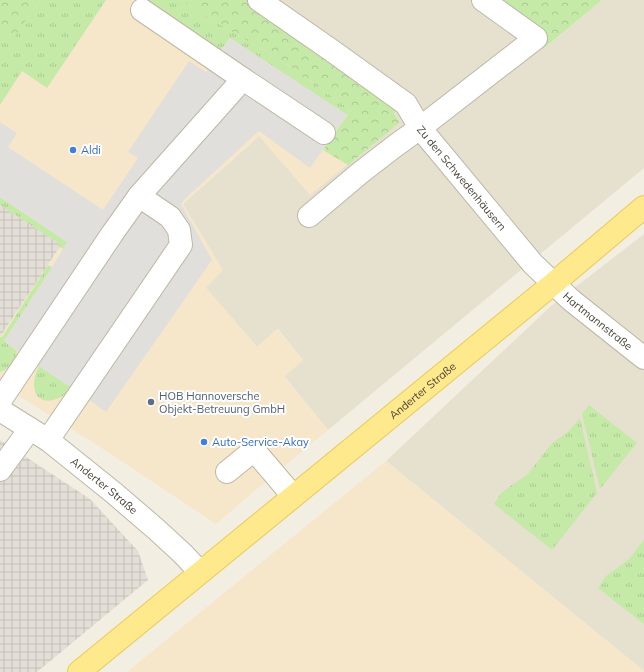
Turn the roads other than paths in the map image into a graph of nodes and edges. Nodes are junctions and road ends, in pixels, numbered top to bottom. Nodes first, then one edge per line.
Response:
1 (259, 0) edge
2 (483, 0) edge
3 (142, 10) dead end
4 (243, 79) junction
5 (420, 128) junction
6 (324, 133) dead end
7 (140, 196) junction
8 (644, 206) edge
9 (308, 216) dead end
10 (554, 283) junction
11 (644, 358) edge
12 (0, 401) edge
13 (0, 410) edge
14 (39, 435) junction
15 (0, 470) edge
16 (227, 472) dead end
17 (293, 496) junction
18 (200, 572) junction
19 (87, 670) edge

1 - 5 street
2 - 5 street, Zu den Schwedenhäusern
3 - 4 street
4 - 6 street
4 - 7 street
5 - 9 street
5 - 10 street, Zu den Schwedenhäusern
7 - 12 street
7 - 14 street
8 - 10 main road, Anderter Straße
10 - 11 street, Hartmannstraße
10 - 17 main road, Anderter Straße
13 - 14 street, Anderter Straße
14 - 15 street
14 - 18 street, Anderter Straße
16 - 17 street
17 - 18 main road, Anderter Straße
18 - 19 main road, Anderter Straße

